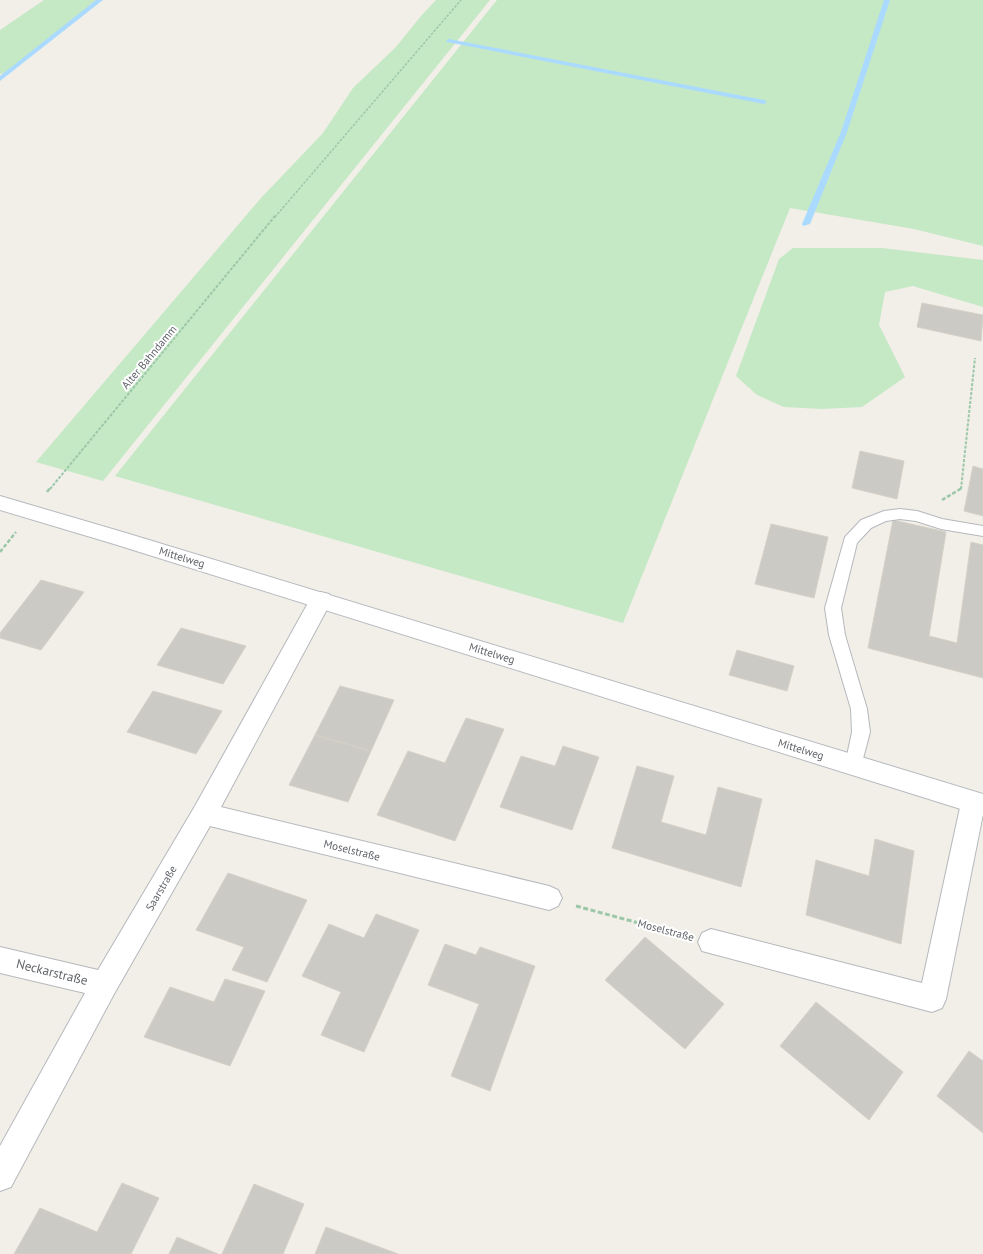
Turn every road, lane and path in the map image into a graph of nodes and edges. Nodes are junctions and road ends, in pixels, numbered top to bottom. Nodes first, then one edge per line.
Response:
1 (461, 0) edge
2 (974, 358) dead end
3 (0, 503) edge
4 (31, 512) junction
5 (917, 516) junction
6 (983, 531) edge
7 (321, 600) junction
8 (854, 765) junction
9 (978, 804) edge
10 (204, 814) junction
11 (549, 898) joint
12 (711, 942) joint
13 (0, 960) edge
14 (104, 985) junction
15 (0, 1176) edge

1 - 4 path, Alter Bahndamm
2 - 5 path
3 - 4 street, Mittelweg
4 - 7 street, Mittelweg
5 - 6 lane
5 - 8 lane
7 - 8 street, Mittelweg
7 - 10 street, Saarstraße
8 - 9 street, Mittelweg
9 - 12 street
10 - 11 street, Moselstraße
10 - 14 street, Saarstraße
11 - 12 path, Moselstraße
13 - 14 street, Neckarstraße
14 - 15 street, Saarstraße

